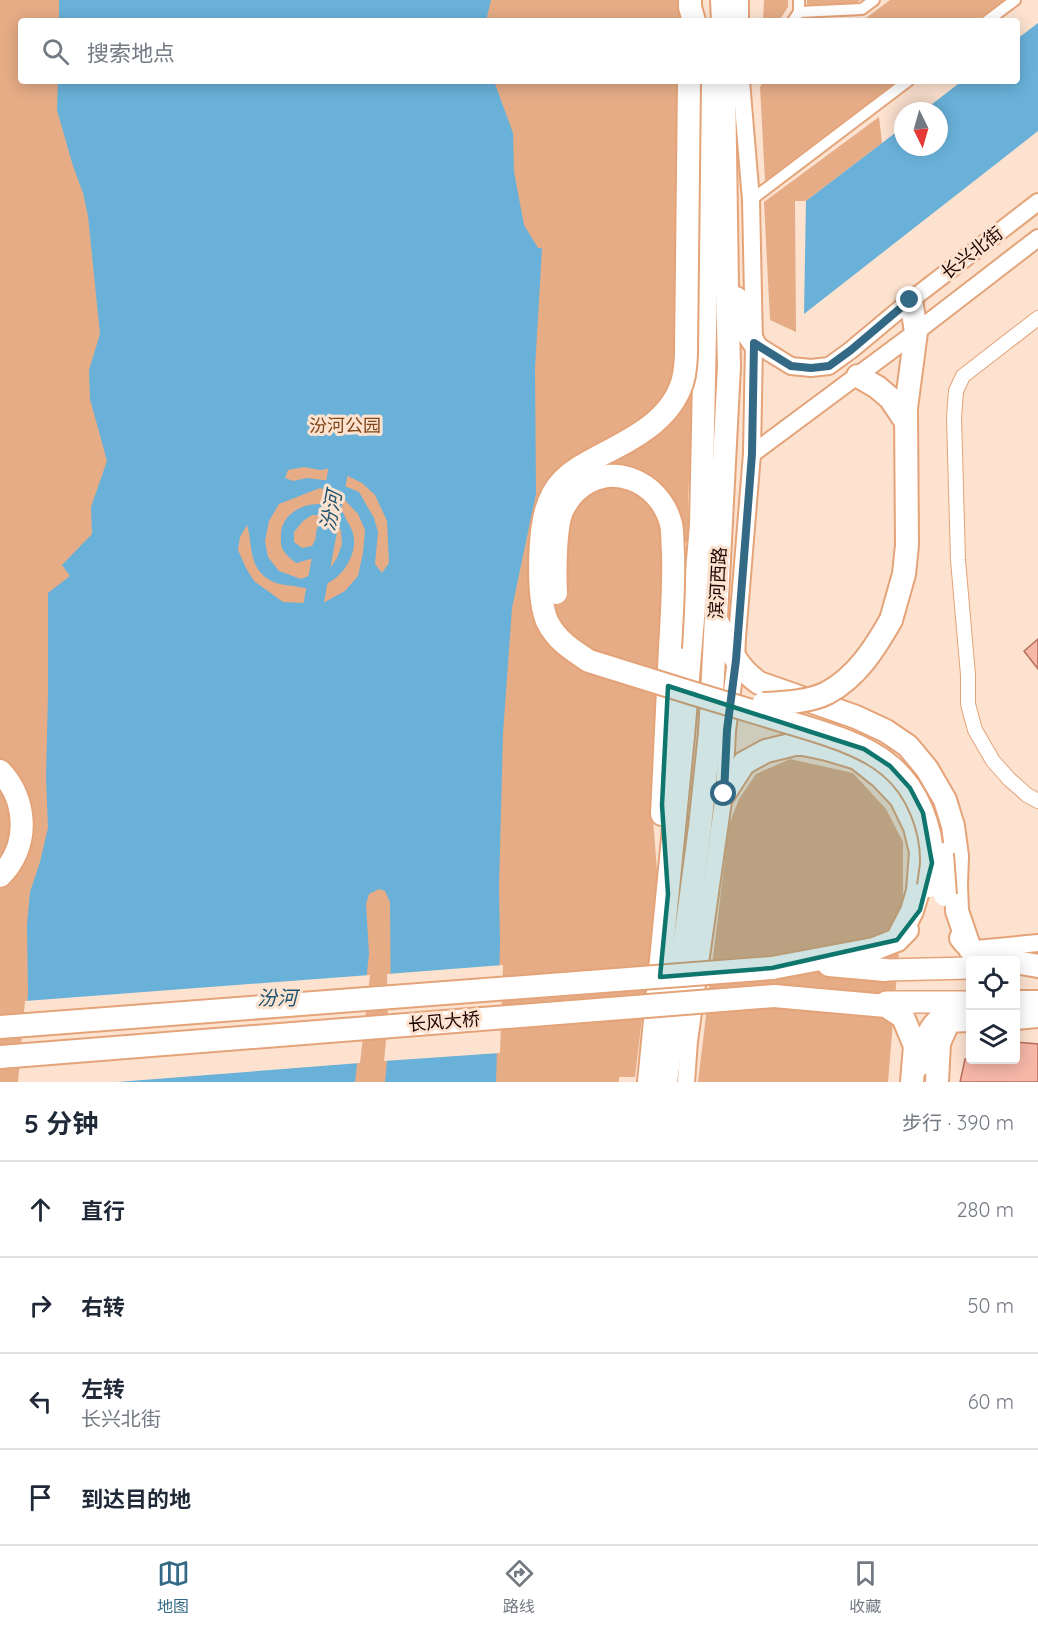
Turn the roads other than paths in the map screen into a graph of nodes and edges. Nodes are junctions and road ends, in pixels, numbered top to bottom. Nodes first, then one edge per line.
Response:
1 (722, 0) edge
2 (740, 0) edge
3 (799, 0) edge
4 (874, 0) edge
5 (1015, 0) edge
6 (796, 17) edge
7 (723, 18) edge
8 (740, 18) edge
9 (991, 18) edge
10 (689, 84) edge
11 (706, 84) edge
12 (739, 84) edge
13 (904, 84) edge
14 (706, 115) junction
15 (688, 173) junction
16 (751, 200) junction
17 (1038, 202) edge
18 (727, 238) junction
19 (1036, 242) edge
20 (910, 300) junction
21 (1038, 318) edge
22 (916, 332) junction
23 (754, 343) junction
24 (858, 376) junction
25 (906, 422) junction
26 (752, 454) junction
27 (716, 620) junction
28 (736, 660) junction
29 (763, 704) junction
30 (0, 771) edge
31 (0, 790) edge
32 (724, 794) junction
33 (1038, 801) edge
34 (0, 857) edge
35 (0, 876) edge
36 (937, 890) junction
37 (668, 894) junction
38 (897, 940) junction
39 (1038, 944) edge
40 (969, 956) edge
41 (969, 956) edge
42 (980, 956) edge
43 (966, 959) edge
44 (1020, 963) edge
45 (1038, 966) edge
46 (1020, 967) edge
47 (772, 968) junction
48 (885, 970) joint
49 (1020, 1002) edge
50 (1038, 1002) edge
51 (966, 1004) edge
52 (966, 1005) edge
53 (966, 1007) edge
54 (895, 1009) junction
55 (1038, 1019) edge
56 (1020, 1021) edge
57 (966, 1023) edge
58 (946, 1024) junction
59 (0, 1027) edge
60 (0, 1057) edge
61 (658, 1078) edge
62 (686, 1082) edge
63 (901, 1082) edge
64 (912, 1082) edge
65 (920, 1082) edge
66 (937, 1082) edge

1 - 7 highway
2 - 8 street
3 - 6 street
4 - 6 street
5 - 9 street
10 - 15 highway, bridge
11 - 14 highway, 滨河西路
12 - 16 street
12 - 18 highway, 滨河西路
13 - 16 street
14 - 15 highway
14 - 37 highway, 滨河西路
15 - 36 highway, bridge
16 - 23 street
17 - 20 street, 长兴北街
18 - 23 highway
18 - 27 highway, 滨河西路
19 - 22 street, 长兴北街
20 - 22 highway
20 - 23 street, 长兴北街
21 - 33 street
22 - 24 street, 长兴北街
22 - 25 highway
23 - 26 street
24 - 25 highway
24 - 26 street, 长兴北街
25 - 29 highway, bridge
26 - 28 street
27 - 28 highway
27 - 61 highway, 滨河西路
28 - 32 street
28 - 41 highway
29 - 36 highway, bridge
29 - 37 highway, bridge
30 - 35 highway
31 - 34 highway
32 - 38 highway
32 - 62 street
36 - 38 highway
36 - 40 highway
37 - 61 highway, 滨河西路
38 - 47 highway
39 - 42 street
43 - 48 main road
44 - 45 highway
45 - 46 main road
47 - 48 highway
47 - 59 highway, bridge
49 - 50 highway
51 - 54 main road
52 - 65 highway
53 - 58 highway
54 - 60 highway, 长风大桥, bridge
54 - 63 highway
54 - 64 highway
55 - 56 street
57 - 58 street
58 - 66 highway

